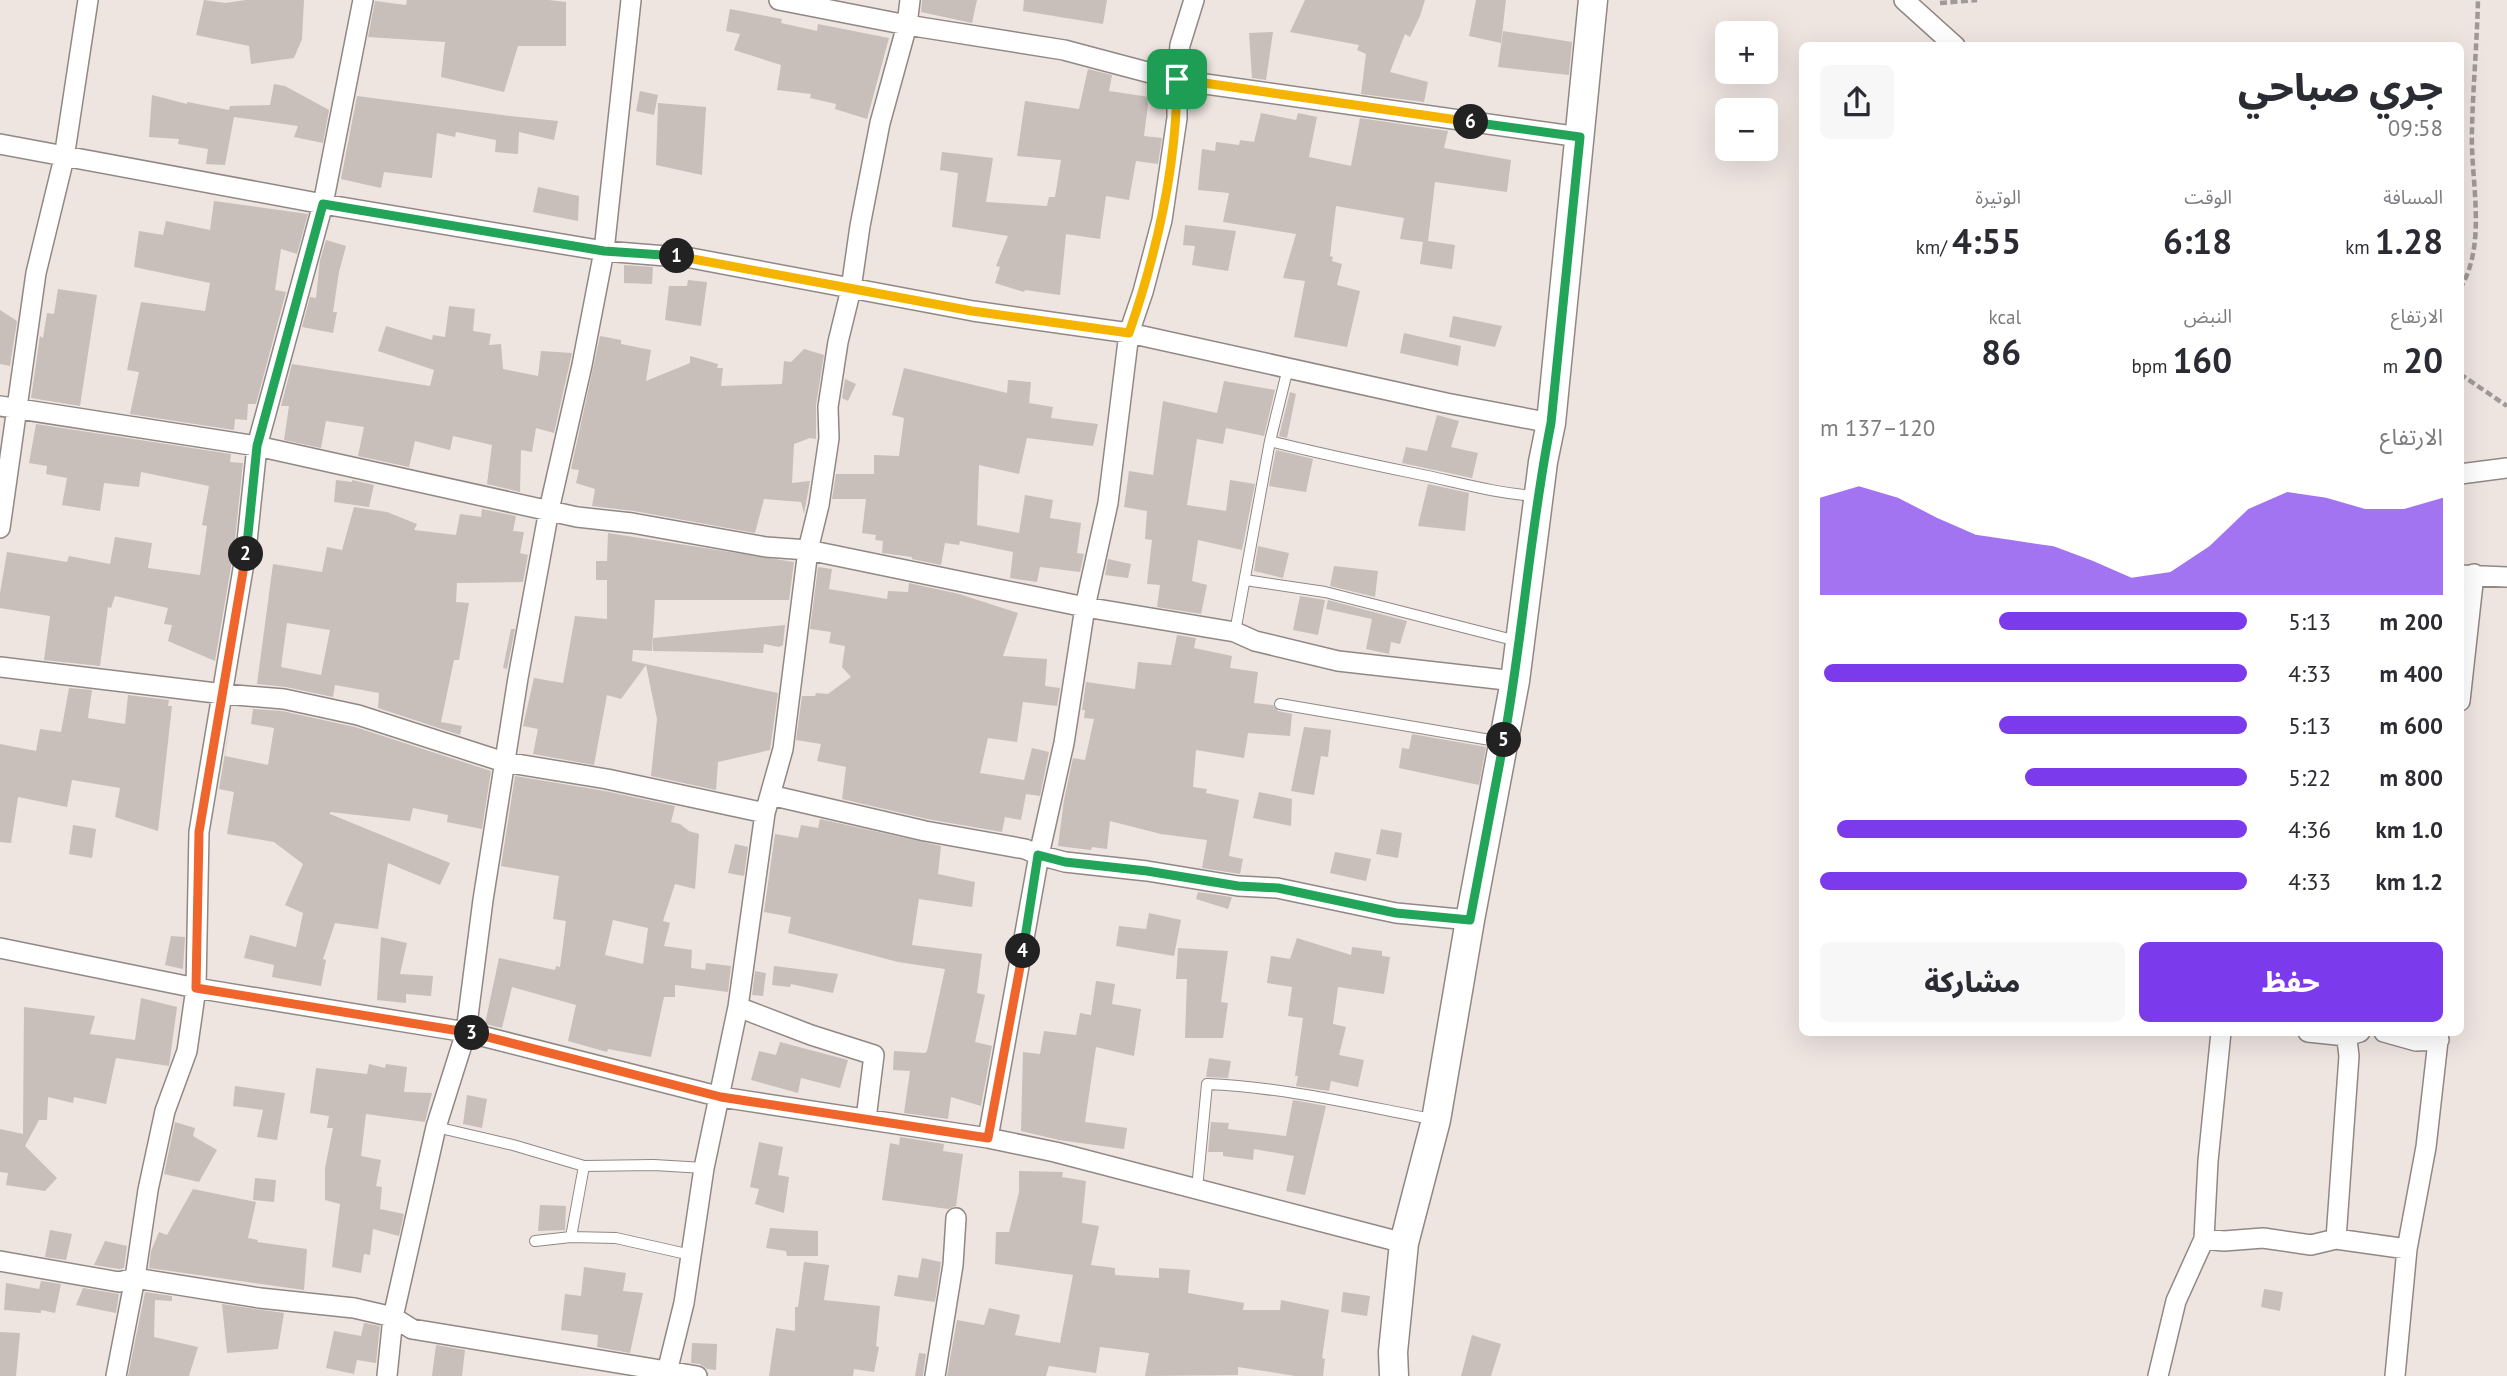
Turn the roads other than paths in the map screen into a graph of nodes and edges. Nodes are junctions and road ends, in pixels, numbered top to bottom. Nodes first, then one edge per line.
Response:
1 (88, 0) edge
2 (363, 0) edge
3 (631, 0) edge
4 (779, 0) edge
5 (910, 0) edge
6 (1194, 0) edge
7 (1593, 0) edge
8 (1907, 3) edge
9 (907, 25) junction
10 (1951, 42) edge
11 (1177, 79) junction
12 (1580, 137) junction
13 (0, 145) edge
14 (64, 158) junction
15 (323, 204) junction
16 (604, 251) junction
17 (851, 289) junction
18 (1129, 333) junction
19 (1288, 369) junction
20 (9, 407) edge
21 (1551, 423) junction
22 (1270, 441) junction
23 (257, 446) junction
24 (2507, 468) edge
25 (2464, 473) edge
26 (1539, 496) junction
27 (549, 510) junction
28 (0, 528) edge
29 (808, 550) junction
30 (2467, 575) edge
31 (2507, 577) edge
32 (1245, 580) junction
33 (1085, 607) junction
34 (2464, 631) edge
35 (1235, 632) junction
36 (1520, 641) junction
37 (0, 667) edge
38 (1515, 681) junction
39 (224, 694) junction
40 (1280, 704) dead end
41 (1503, 743) junction
42 (504, 761) junction
43 (767, 804) junction
44 (1038, 855) junction
45 (1470, 920) junction
46 (0, 948) edge
47 (196, 988) junction
48 (738, 1007) junction
49 (466, 1032) junction
50 (2221, 1036) edge
51 (2351, 1036) edge
52 (2398, 1036) edge
53 (2439, 1036) edge
54 (721, 1097) junction
55 (866, 1119) junction
56 (1436, 1120) junction
57 (436, 1127) junction
58 (988, 1138) junction
59 (584, 1166) junction
60 (704, 1168) junction
61 (1197, 1189) junction
62 (956, 1218) dead end
63 (571, 1237) junction
64 (2204, 1239) junction
65 (2336, 1239) junction
66 (535, 1241) dead end
67 (1404, 1243) junction
68 (2407, 1249) junction
69 (691, 1255) junction
70 (0, 1261) edge
71 (135, 1278) junction
72 (393, 1317) junction
73 (667, 1374) edge
74 (116, 1376) edge
75 (387, 1376) edge
76 (697, 1376) edge
77 (935, 1376) edge
78 (1394, 1376) edge
79 (2158, 1376) edge
80 (2395, 1376) edge

1 - 14 street
2 - 15 street
3 - 16 street
4 - 9 street
5 - 9 street
6 - 11 street
7 - 12 street
8 - 10 street
9 - 11 street
9 - 17 street
11 - 12 street
11 - 18 street
12 - 21 street
13 - 14 street
14 - 15 street
14 - 20 street
15 - 16 street
15 - 23 street
16 - 17 street
16 - 27 street
17 - 18 street
17 - 29 street
18 - 19 street
18 - 33 street
19 - 21 street
19 - 22 lane
20 - 23 street
20 - 28 street
21 - 26 street
22 - 26 lane
22 - 32 lane
23 - 27 street
23 - 39 street
24 - 25 street
26 - 36 street
27 - 29 street
27 - 42 street
29 - 33 street
29 - 43 street
30 - 31 street
30 - 34 street
32 - 35 lane
32 - 36 lane
33 - 35 street
33 - 44 street
35 - 38 street
36 - 38 street
37 - 39 street
38 - 41 street
39 - 42 street
39 - 47 street
40 - 41 lane
41 - 45 street
42 - 43 street
42 - 49 street
43 - 44 street
43 - 48 street
44 - 45 street
44 - 58 street
45 - 56 street
46 - 47 street
47 - 49 street
47 - 71 street
48 - 54 street
48 - 55 street
49 - 54 street
49 - 57 street
50 - 64 street
51 - 65 street
52 - 53 street
53 - 68 street
54 - 55 street
54 - 60 street
55 - 58 street
56 - 61 lane
56 - 67 street
57 - 59 lane
57 - 72 street
58 - 61 street
59 - 60 lane
59 - 63 lane
60 - 69 street
61 - 67 street
62 - 77 street
63 - 66 lane
63 - 69 lane
64 - 65 street
64 - 79 street
65 - 68 street
67 - 78 street
68 - 80 street
69 - 73 street
70 - 71 street
71 - 72 street
71 - 74 street
72 - 73 street
72 - 75 street
73 - 76 street

